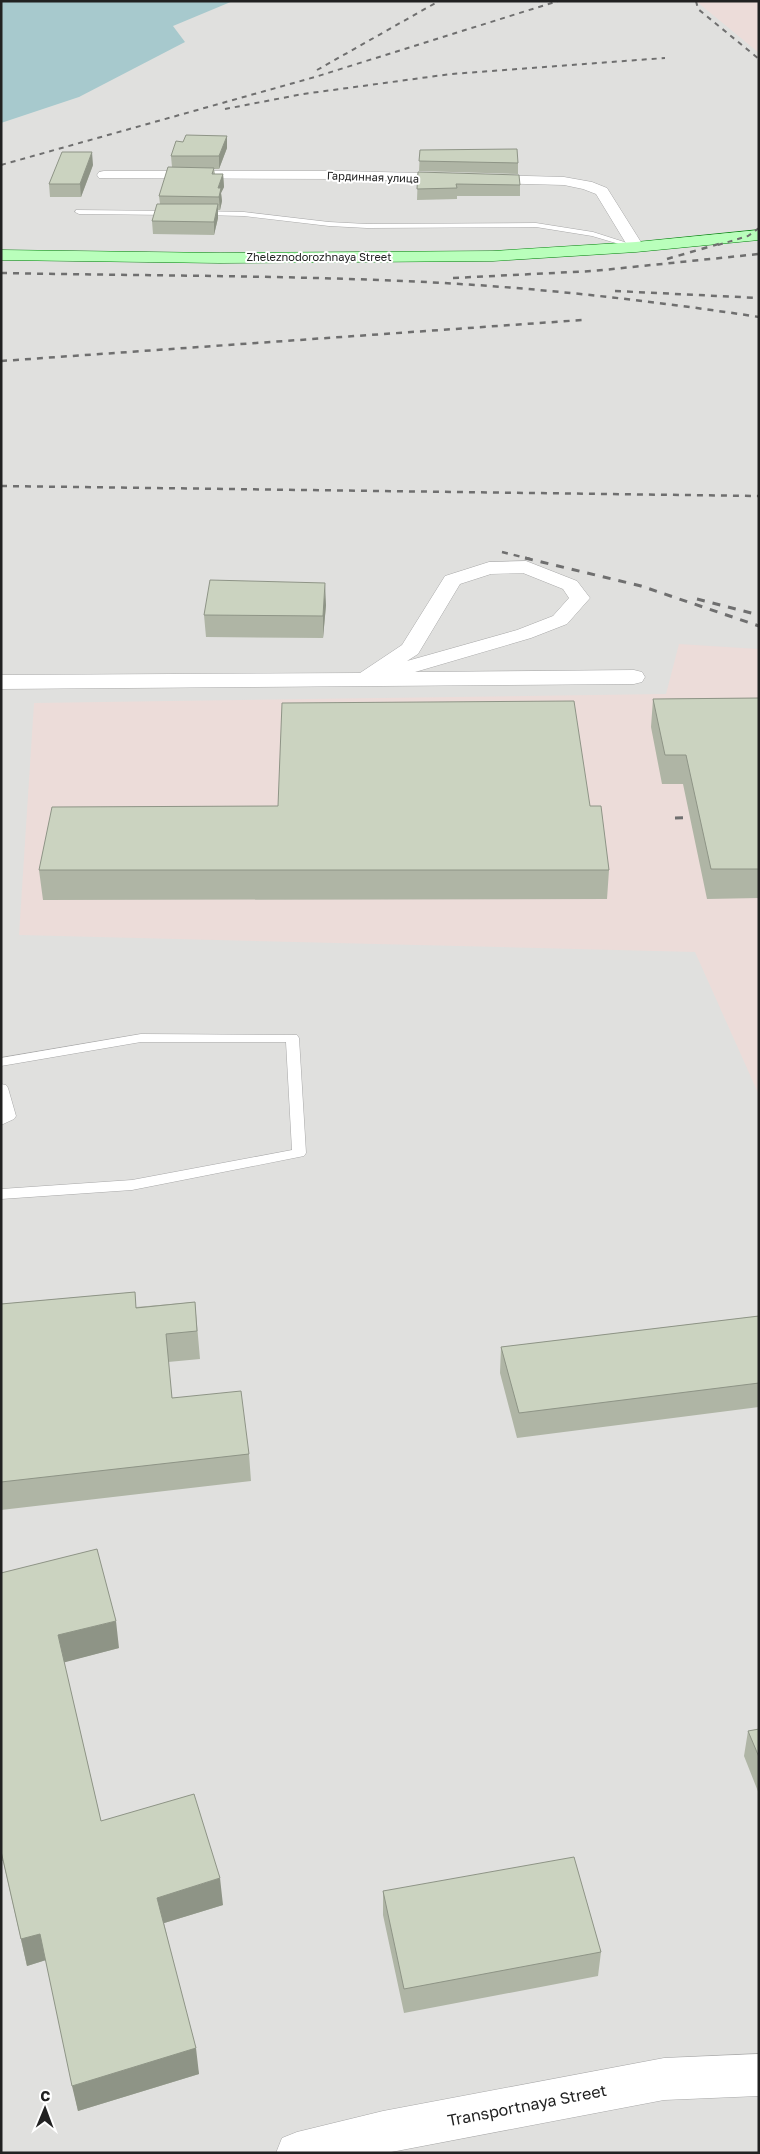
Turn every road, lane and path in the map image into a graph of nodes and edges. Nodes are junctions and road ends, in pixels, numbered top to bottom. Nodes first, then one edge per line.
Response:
1 (104, 175) dead end
2 (79, 212) dead end
3 (186, 213) edge
4 (196, 213) edge
5 (759, 235) edge
6 (636, 247) junction
7 (1, 254) edge
8 (634, 678) dead end
9 (364, 680) junction
10 (1, 682) edge
11 (1, 1062) edge
12 (1, 1088) edge
13 (1, 1120) edge
14 (1, 1194) edge
15 (759, 2075) edge
16 (297, 2153) edge

1 - 6 street, Гардинная улица
2 - 3 lane
4 - 6 lane
5 - 6 street
6 - 7 street, Zheleznodorozhnaya Street
8 - 9 street
9 - 9 street
9 - 10 street
11 - 14 lane
12 - 13 lane
15 - 16 street, Transportnaya Street

